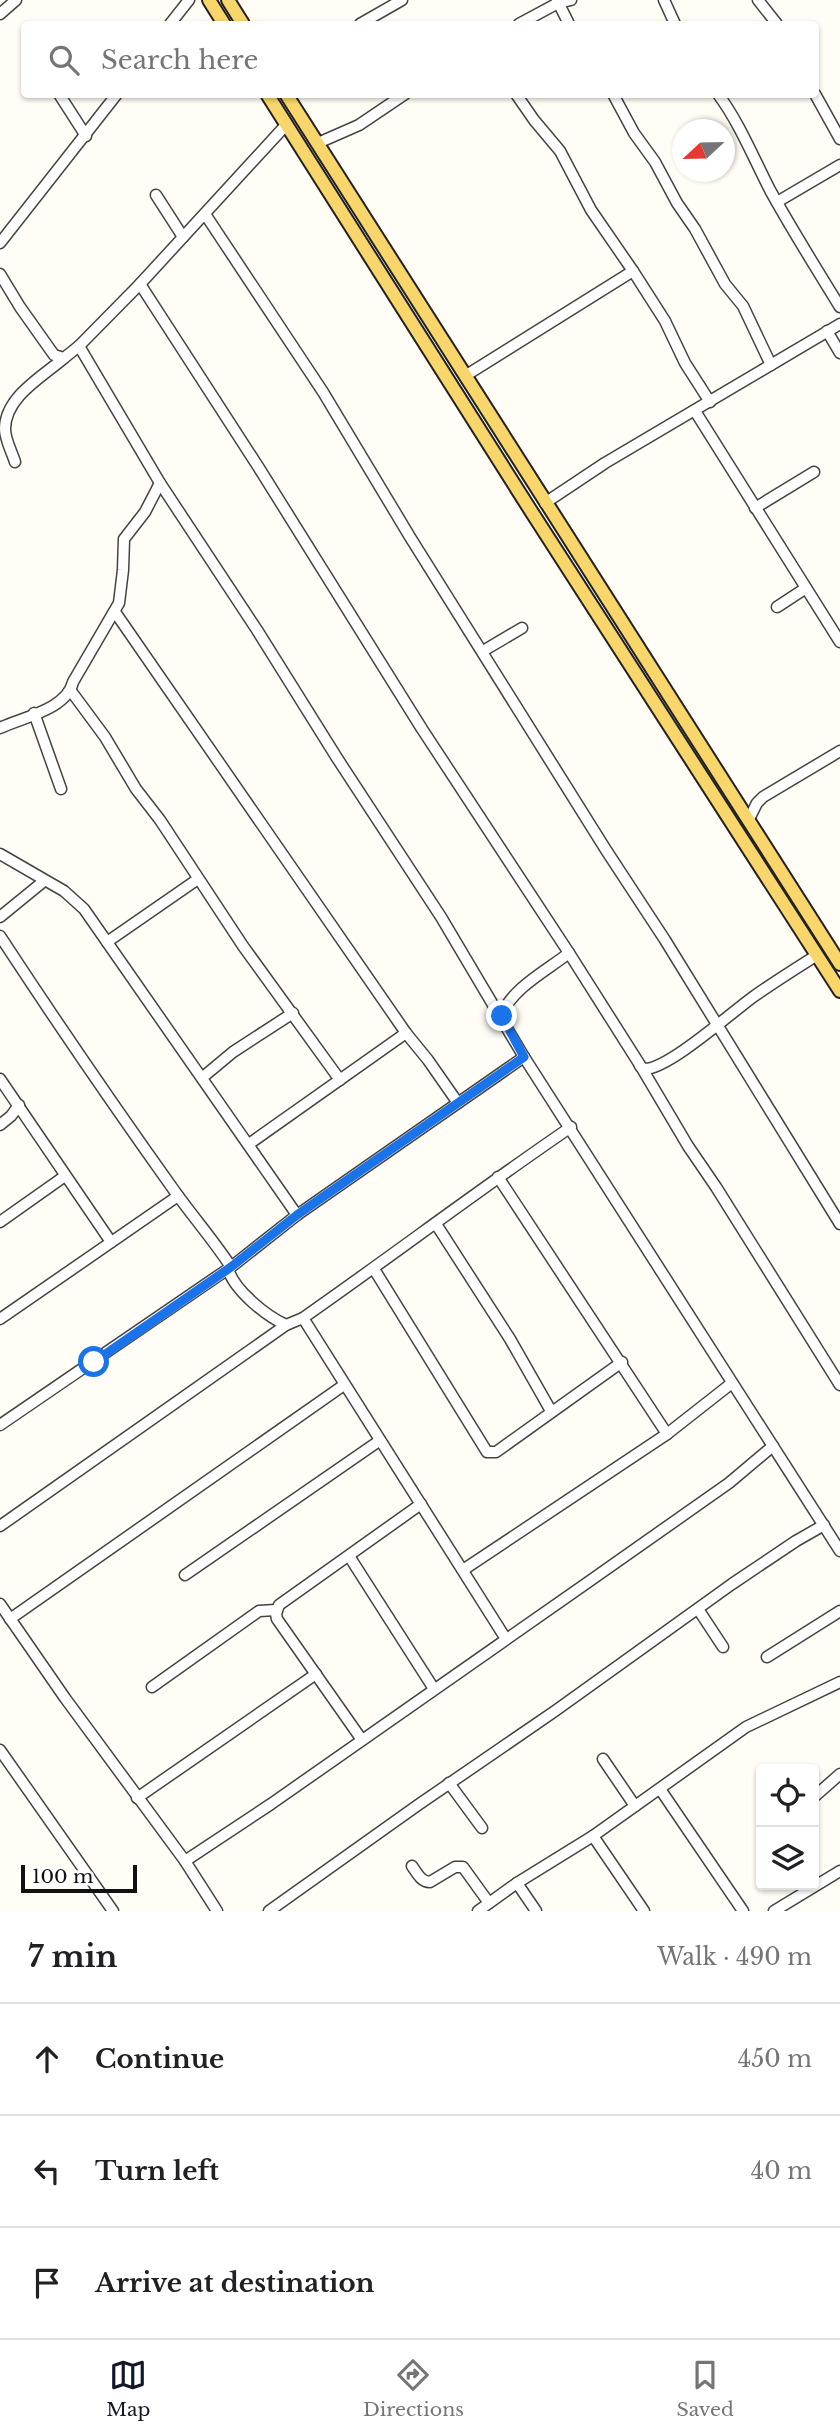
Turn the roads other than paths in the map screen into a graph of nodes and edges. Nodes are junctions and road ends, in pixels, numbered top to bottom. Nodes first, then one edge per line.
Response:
1 (16, 0) edge
2 (189, 0) edge
3 (209, 0) edge
4 (228, 0) edge
5 (402, 0) edge
6 (571, 0) edge
7 (664, 0) edge
8 (758, 0) edge
9 (558, 1) edge
10 (0, 14) edge
11 (172, 21) edge
12 (222, 21) edge
13 (241, 21) edge
14 (365, 21) edge
15 (524, 21) edge
16 (568, 21) edge
17 (674, 21) edge
18 (775, 21) edge
19 (62, 98) edge
20 (114, 98) edge
21 (269, 98) edge
22 (289, 98) edge
23 (399, 98) edge
24 (519, 98) edge
25 (615, 98) edge
26 (721, 98) edge
27 (817, 98) edge
28 (286, 125) junction
29 (86, 136) junction
30 (840, 139) edge
31 (318, 143) junction
32 (840, 165) edge
33 (156, 195) dead end
34 (777, 202) junction
35 (205, 214) junction
36 (183, 237) junction
37 (0, 243) edge
38 (633, 271) junction
39 (0, 274) edge
40 (140, 284) junction
41 (840, 307) edge
42 (840, 324) edge
43 (827, 331) junction
44 (79, 346) junction
45 (840, 353) edge
46 (64, 358) junction
47 (771, 365) junction
48 (465, 376) junction
49 (710, 402) junction
50 (695, 411) junction
51 (15, 462) dead end
52 (814, 472) dead end
53 (160, 483) junction
54 (545, 503) junction
55 (755, 508) junction
56 (806, 588) junction
57 (777, 607) dead end
58 (115, 612) junction
59 (836, 625) edge
60 (522, 628) dead end
61 (840, 642) edge
62 (483, 651) junction
63 (71, 691) junction
64 (34, 713) junction
65 (690, 727) junction
66 (0, 728) edge
67 (676, 735) junction
68 (840, 751) edge
69 (61, 789) dead end
70 (749, 819) junction
71 (0, 853) edge
72 (198, 879) junction
73 (44, 881) junction
74 (0, 917) edge
75 (0, 936) edge
76 (107, 942) junction
77 (569, 953) junction
78 (817, 955) junction
79 (840, 964) edge
80 (840, 991) edge
81 (293, 1013) junction
82 (502, 1016) junction
83 (717, 1024) junction
84 (406, 1033) junction
85 (524, 1057) junction
86 (644, 1069) junction
87 (203, 1077) junction
88 (0, 1079) edge
89 (340, 1080) junction
90 (457, 1102) junction
91 (19, 1105) junction
92 (0, 1125) edge
93 (571, 1127) junction
94 (248, 1144) junction
95 (65, 1176) junction
96 (498, 1177) junction
97 (178, 1196) junction
98 (297, 1215) junction
99 (0, 1222) edge
100 (436, 1224) junction
101 (840, 1224) edge
102 (111, 1242) junction
103 (231, 1267) junction
104 (374, 1269) junction
105 (303, 1318) junction
106 (0, 1319) edge
107 (286, 1325) junction
108 (622, 1362) junction
109 (732, 1383) junction
110 (344, 1385) junction
111 (840, 1385) edge
112 (551, 1411) junction
113 (0, 1425) edge
114 (667, 1434) junction
115 (379, 1441) junction
116 (773, 1446) junction
117 (421, 1504) junction
118 (824, 1525) junction
119 (0, 1526) edge
120 (840, 1551) edge
121 (349, 1556) junction
122 (463, 1570) junction
123 (185, 1575) dead end
124 (0, 1604) edge
125 (698, 1609) junction
126 (276, 1610) junction
127 (840, 1611) edge
128 (10, 1619) junction
129 (506, 1639) junction
130 (723, 1647) dead end
131 (767, 1657) dead end
132 (316, 1674) junction
133 (840, 1682) edge
134 (152, 1687) dead end
135 (434, 1689) junction
136 (362, 1740) junction
137 (0, 1750) edge
138 (603, 1759) dead end
139 (840, 1774) edge
140 (449, 1783) junction
141 (660, 1789) junction
142 (819, 1793) edge
143 (137, 1798) junction
144 (635, 1806) junction
145 (482, 1828) dead end
146 (593, 1836) junction
147 (185, 1861) junction
148 (412, 1866) dead end
149 (840, 1871) edge
150 (517, 1883) junction
151 (489, 1903) junction
152 (113, 1911) edge
153 (217, 1911) edge
154 (269, 1911) edge
155 (478, 1911) edge
156 (536, 1911) edge
157 (644, 1911) edge
158 (743, 1911) edge
159 (774, 1911) edge

1 - 10 street
2 - 11 street
3 - 12 main road
4 - 13 main road
5 - 14 street
6 - 9 street
7 - 17 street
8 - 18 street
9 - 15 street
9 - 16 street
19 - 29 street
20 - 29 street
21 - 28 main road
22 - 31 main road
23 - 31 street
24 - 38 street
25 - 47 street
26 - 34 street
27 - 30 street
28 - 35 street
28 - 67 main road
29 - 37 street
31 - 48 main road
32 - 34 street
33 - 36 street
34 - 41 street
35 - 36 street
35 - 62 street
36 - 40 street
38 - 48 street
38 - 49 street
39 - 46 street
40 - 44 street
40 - 77 street
42 - 43 street
43 - 45 street
43 - 47 street
44 - 46 street
44 - 53 street
46 - 51 street
47 - 49 street
48 - 54 main road
49 - 50 street
50 - 54 street
50 - 55 street
52 - 55 street
53 - 58 street
53 - 82 street
54 - 65 main road
55 - 56 street
56 - 57 street
56 - 59 street
58 - 63 street
58 - 84 street
59 - 61 street
60 - 62 street
62 - 83 street
63 - 64 street
63 - 72 street
64 - 66 street
64 - 69 street
65 - 67 main road
65 - 70 main road
67 - 78 main road
68 - 70 street
70 - 79 main road
71 - 73 street
72 - 76 street
72 - 81 street
73 - 74 street
73 - 76 street
75 - 97 street
76 - 87 street
77 - 82 street
77 - 86 street
78 - 80 main road
78 - 83 street
81 - 87 street
81 - 89 street
82 - 85 street
83 - 86 street
83 - 101 street
84 - 89 street
84 - 90 street
85 - 90 street
85 - 93 street
86 - 111 street
87 - 94 street
88 - 91 street
89 - 94 street
90 - 98 street
91 - 92 street
91 - 95 street
93 - 96 street
93 - 109 street
94 - 98 street
95 - 99 street
95 - 102 street
96 - 100 street
96 - 108 street
97 - 102 street
97 - 103 street
98 - 103 street
100 - 104 street
100 - 112 street
102 - 106 street
103 - 107 street
103 - 113 street
104 - 105 street
104 - 112 street
105 - 107 street
105 - 110 street
107 - 119 street
108 - 112 street
108 - 114 street
109 - 114 street
109 - 116 street
110 - 115 street
110 - 128 street
114 - 122 street
115 - 117 street
115 - 123 street
116 - 118 street
116 - 129 street
117 - 121 street
117 - 122 street
118 - 120 street
118 - 125 street
121 - 126 street
121 - 135 street
122 - 129 street
124 - 128 street
125 - 130 street
125 - 140 street
126 - 132 street
126 - 134 street
127 - 131 street
128 - 143 street
129 - 135 street
132 - 136 street
132 - 143 street
133 - 141 street
135 - 136 street
136 - 147 street
137 - 152 street
138 - 144 street
139 - 142 street
140 - 145 street
140 - 154 street
141 - 144 street
141 - 158 street
143 - 147 street
144 - 146 street
146 - 150 street
146 - 157 street
147 - 153 street
148 - 151 street
149 - 159 street
150 - 151 street
150 - 156 street
151 - 155 street

